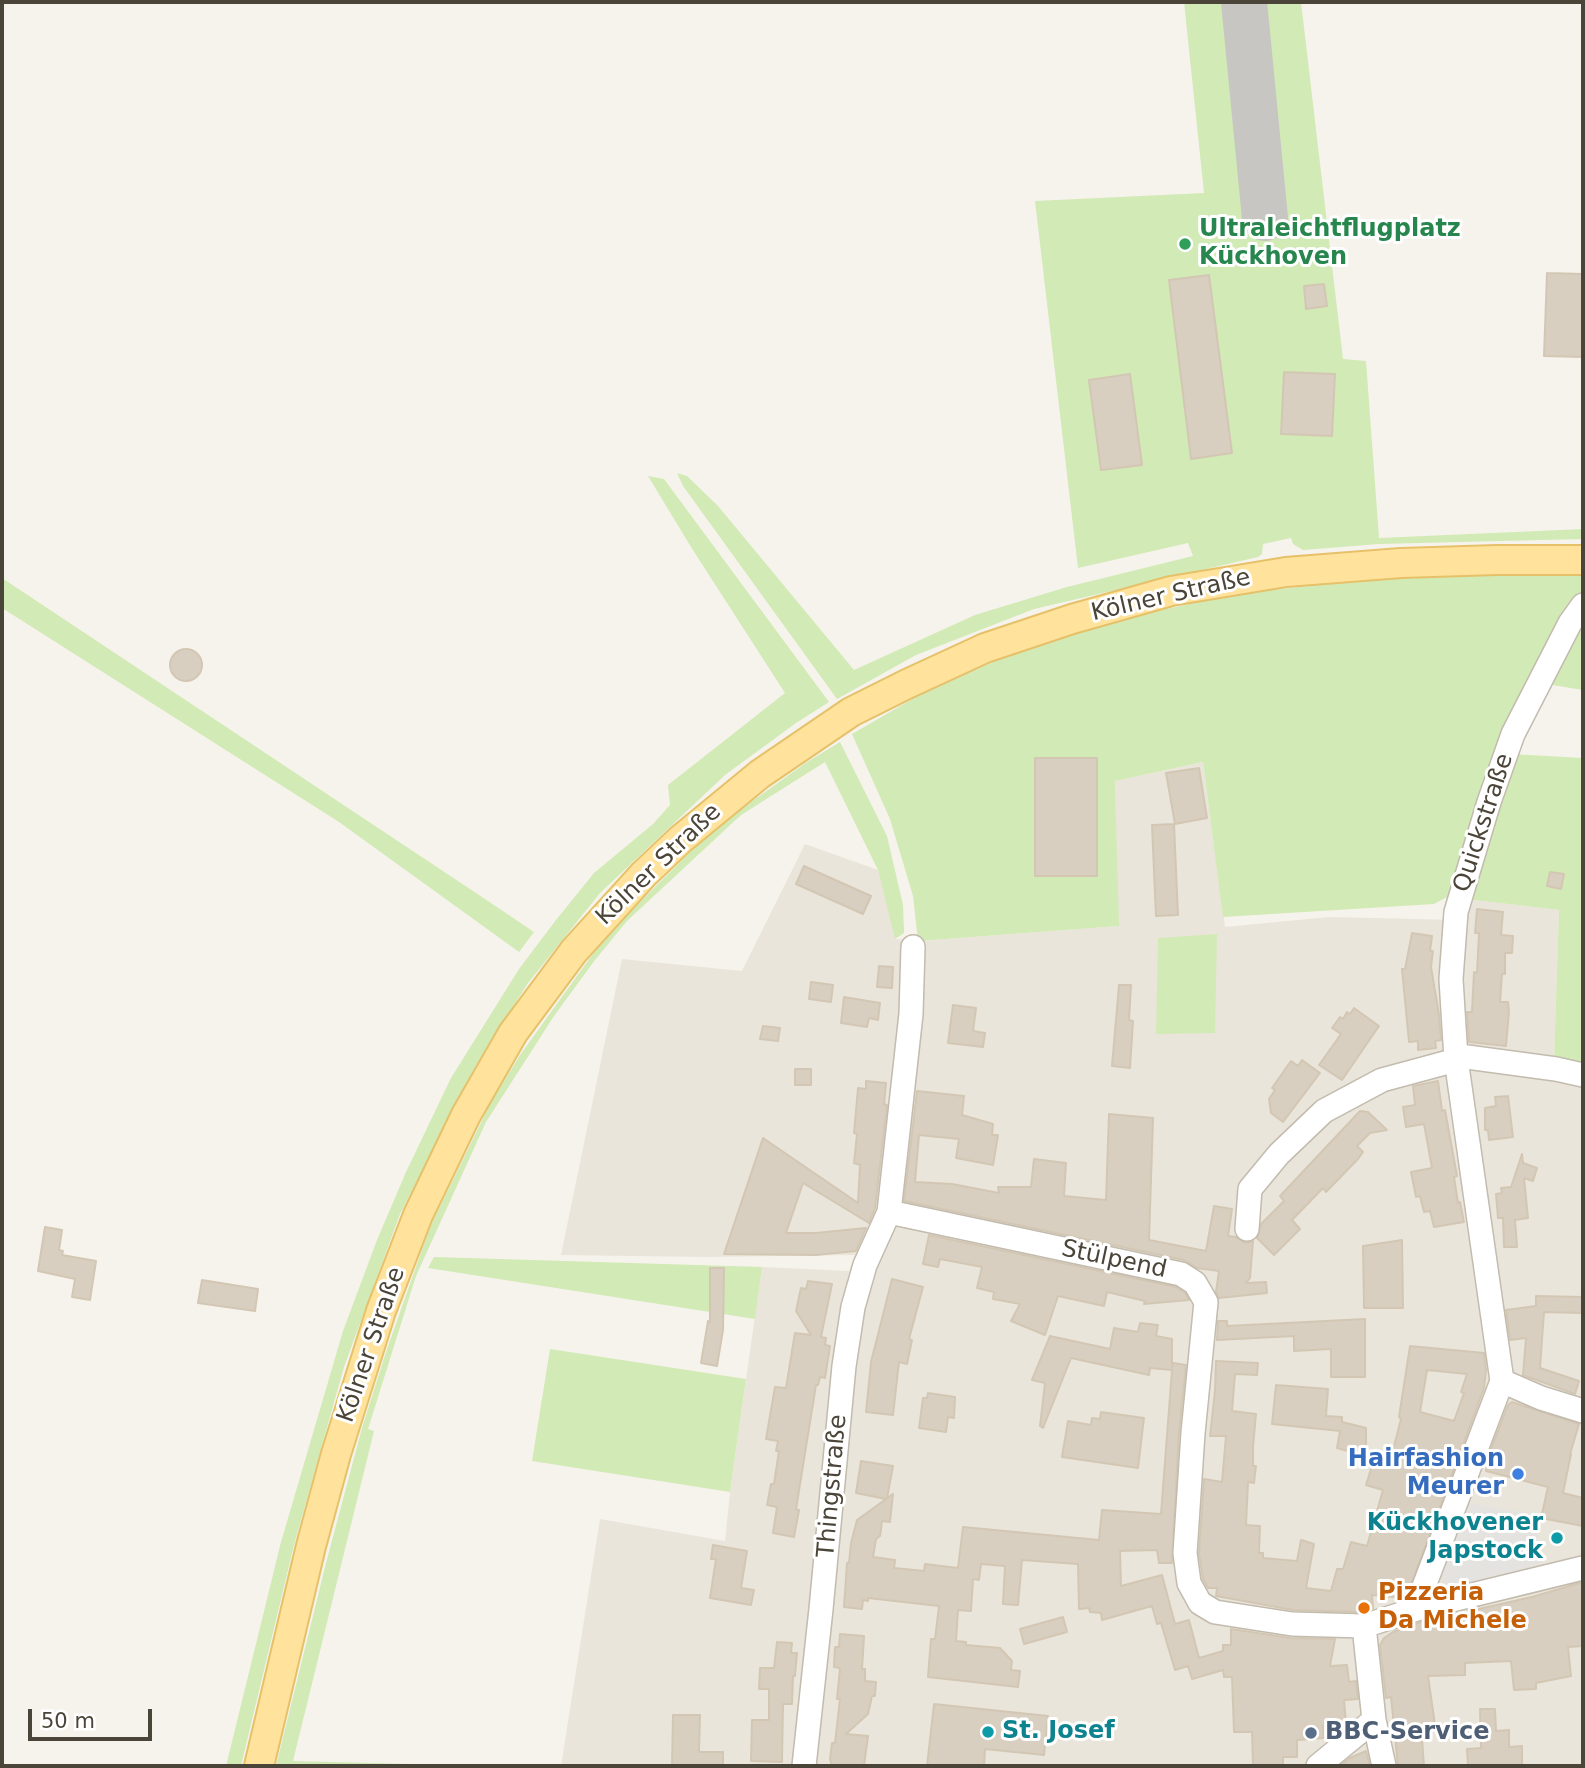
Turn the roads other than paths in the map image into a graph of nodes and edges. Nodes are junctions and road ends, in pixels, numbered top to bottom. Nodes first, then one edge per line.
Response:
1 (1583, 560) edge
2 (1583, 605) edge
3 (913, 947) dead end
4 (1456, 1059) junction
5 (1583, 1075) edge
6 (889, 1212) junction
7 (1247, 1229) dead end
8 (1502, 1381) junction
9 (1583, 1411) edge
10 (1583, 1567) edge
11 (1423, 1607) junction
12 (1364, 1626) junction
13 (1374, 1720) junction
14 (259, 1766) edge
15 (804, 1766) edge
16 (1318, 1766) edge
17 (1384, 1766) edge

1 - 14 main road, Kölner Straße
2 - 4 street, Quickstraße
3 - 6 street
4 - 5 street
4 - 7 street
4 - 8 street, Quickstraße
6 - 12 street, Stülpend
6 - 15 street, Thingstraße
8 - 9 street
8 - 11 street
10 - 11 street, Stülpend
11 - 12 street, Stülpend
12 - 13 street
13 - 16 street
13 - 17 street

